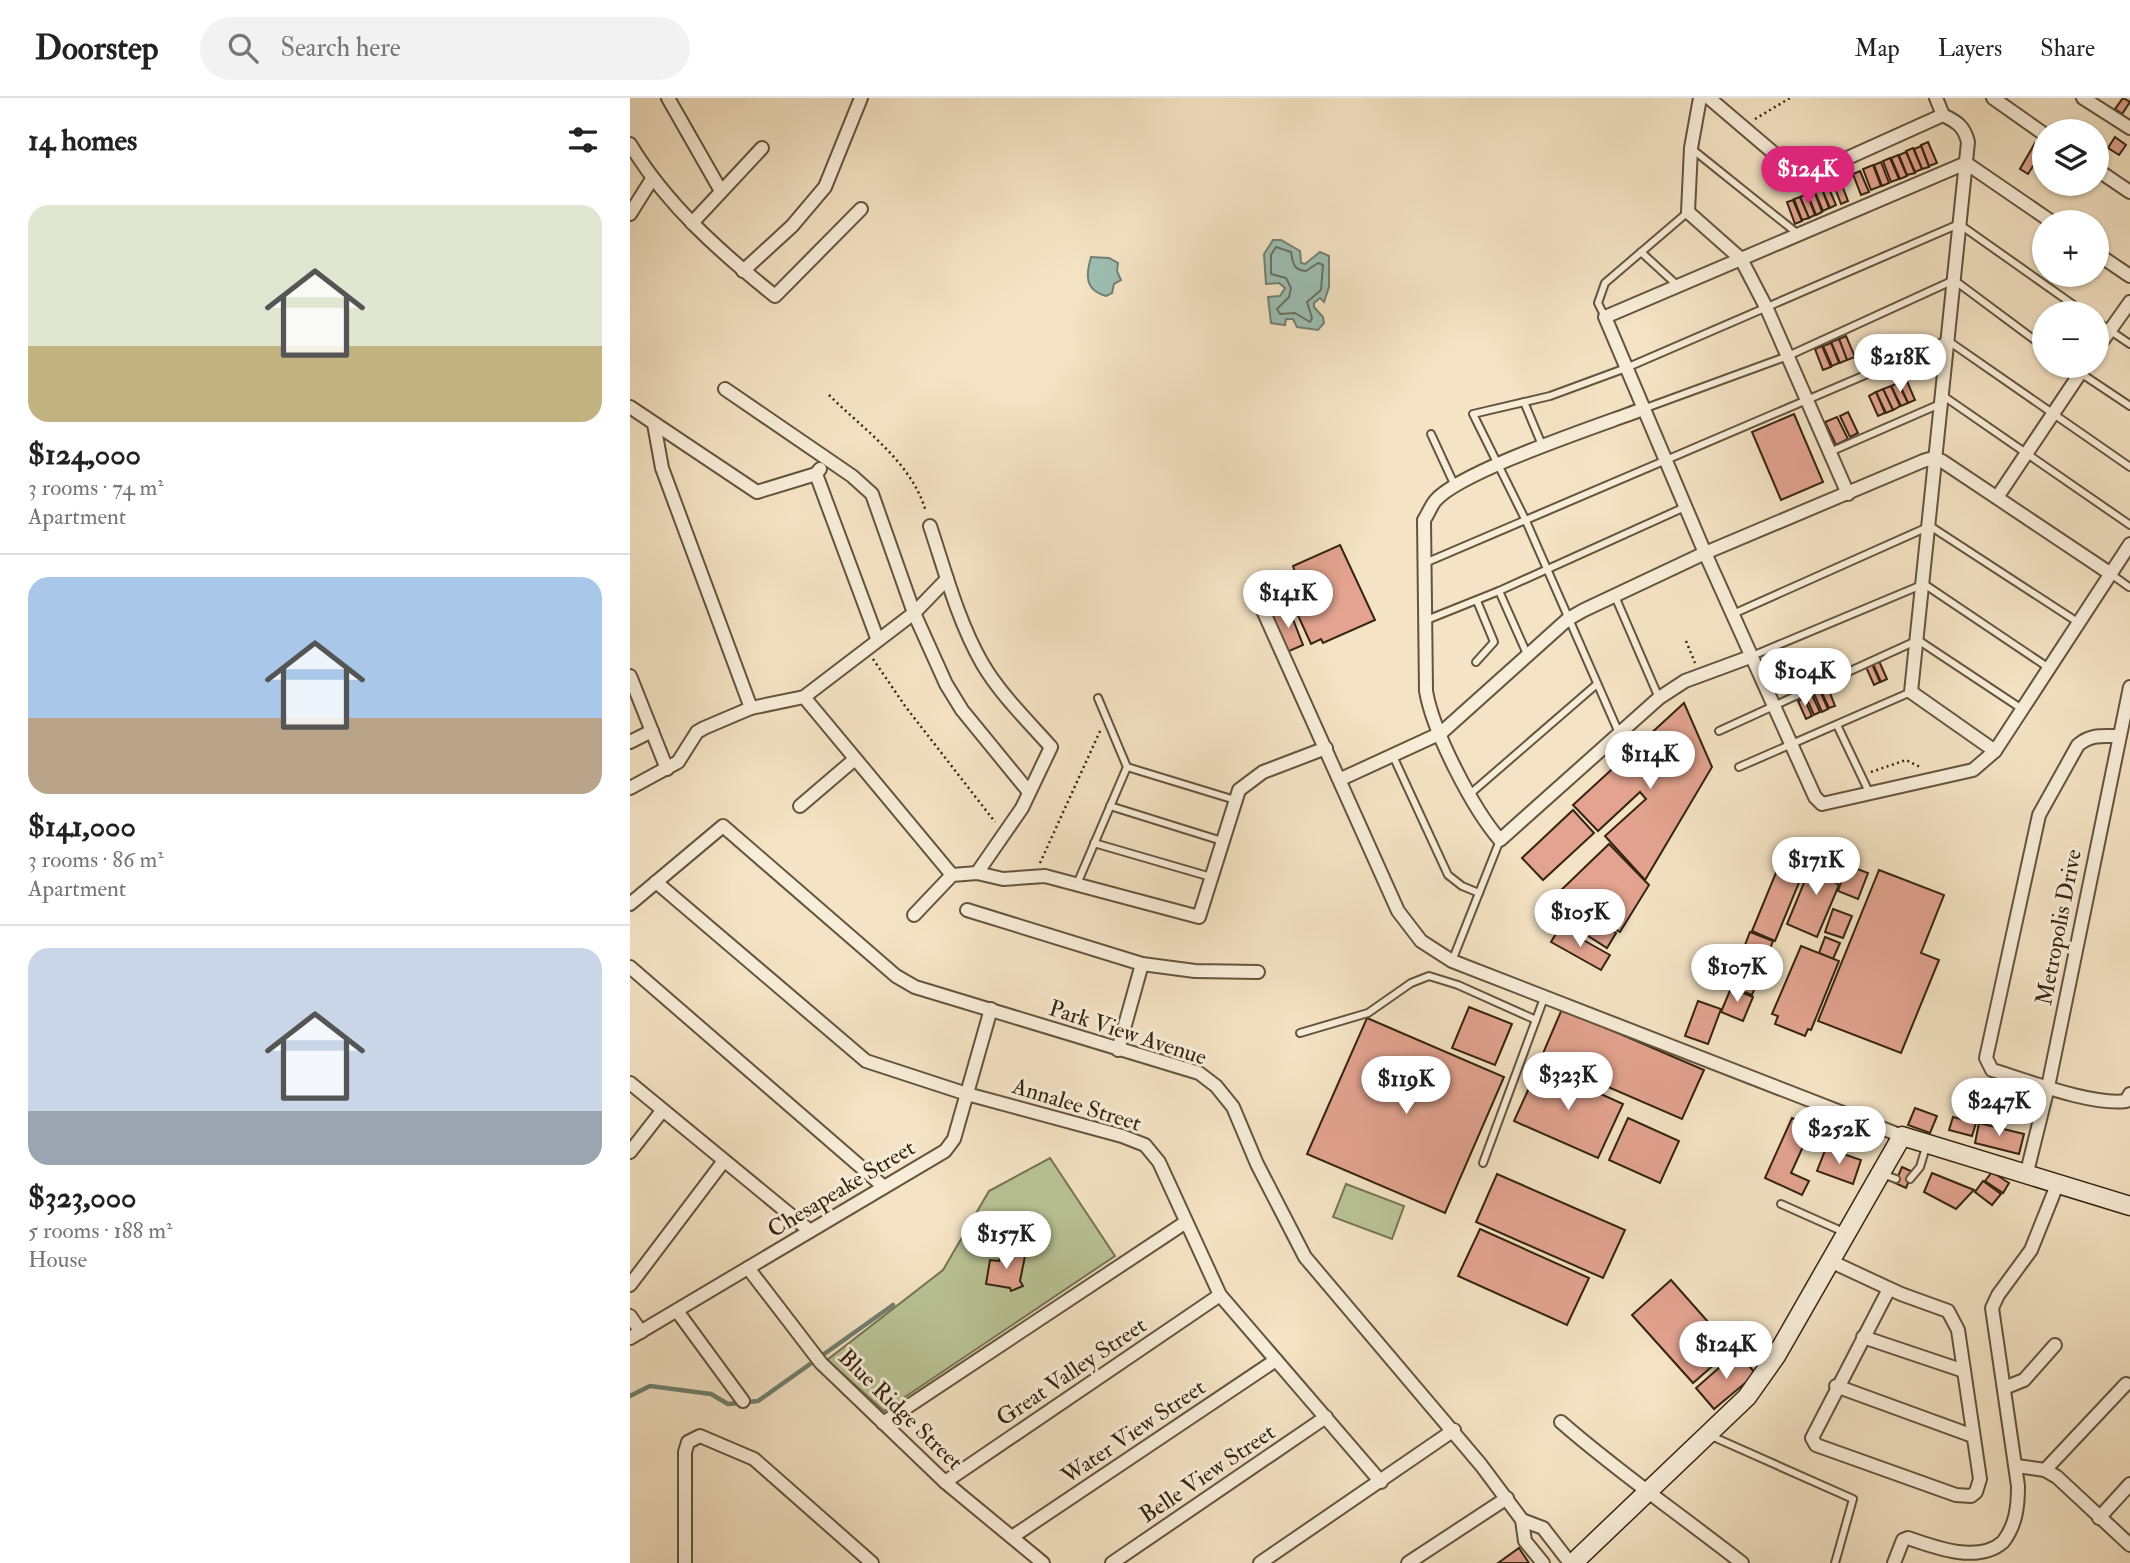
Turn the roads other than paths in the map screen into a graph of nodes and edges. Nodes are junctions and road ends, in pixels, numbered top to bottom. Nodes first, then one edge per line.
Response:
1 (668, 98) edge
2 (861, 98) edge
3 (1700, 98) edge
4 (1710, 98) edge
5 (1936, 98) edge
6 (1993, 98) edge
7 (2082, 98) edge
8 (1943, 115) junction
9 (2032, 126) edge
10 (2130, 128) edge
11 (630, 144) edge
12 (762, 148) dead end
13 (1690, 148) junction
14 (1966, 163) junction
15 (2109, 176) edge
16 (652, 180) junction
17 (2128, 187) edge
18 (721, 191) junction
19 (861, 209) dead end
20 (2035, 210) edge
21 (1688, 212) junction
22 (630, 214) edge
23 (692, 223) junction
24 (1959, 224) junction
25 (1799, 235) junction
26 (1641, 252) junction
27 (1741, 259) junction
28 (2109, 262) edge
29 (743, 271) junction
30 (2130, 276) edge
31 (1954, 280) junction
32 (1678, 286) junction
33 (2068, 301) edge
34 (2130, 302) edge
35 (1767, 309) junction
36 (1605, 317) junction
37 (2110, 331) joint
38 (2032, 338) edge
39 (1947, 340) junction
40 (2130, 344) edge
41 (1788, 356) junction
42 (1626, 368) junction
43 (2072, 378) edge
44 (2092, 378) edge
45 (725, 389) dead end
46 (1940, 399) junction
47 (1807, 400) junction
48 (1524, 402) junction
49 (2130, 406) edge
50 (630, 407) edge
51 (1643, 409) junction
52 (2053, 412) junction
53 (654, 424) junction
54 (1431, 434) dead end
55 (1543, 447) junction
56 (1830, 452) junction
57 (2026, 454) junction
58 (1933, 458) junction
59 (827, 461) junction
60 (1667, 462) junction
61 (1499, 466) junction
62 (2130, 467) edge
63 (816, 474) junction
64 (1455, 486) junction
65 (1848, 494) junction
66 (1998, 496) junction
67 (1685, 507) junction
68 (1526, 521) junction
69 (2130, 525) edge
70 (930, 526) road end
71 (1930, 526) junction
72 (2130, 544) edge
73 (1705, 553) junction
74 (1425, 563) junction
75 (1547, 570) junction
76 (2111, 574) junction
77 (947, 579) junction
78 (1924, 584) junction
79 (2129, 587) edge
80 (1499, 591) junction
81 (1614, 593) junction
82 (1257, 597) dead end
83 (1476, 601) junction
84 (914, 613) junction
85 (1732, 614) junction
86 (1568, 620) junction
87 (1424, 621) junction
88 (2079, 623) junction
89 (877, 638) junction
90 (1918, 640) junction
91 (1528, 656) junction
92 (1750, 657) junction
93 (1476, 662) dead end
94 (2049, 668) junction
95 (630, 676) edge
96 (1597, 684) junction
97 (2130, 687) edge
98 (634, 692) edge
99 (1911, 692) junction
100 (804, 697) junction
101 (1098, 698) dead end
102 (1659, 698) junction
103 (1772, 705) junction
104 (751, 708) junction
105 (2022, 709) junction
106 (1837, 725) junction
107 (1719, 731) dead end
108 (652, 732) junction
109 (1441, 733) junction
110 (1619, 733) junction
111 (2118, 736) junction
112 (630, 742) edge
113 (1790, 746) junction
114 (1326, 748) junction
115 (1995, 751) junction
116 (1393, 756) junction
117 (855, 759) junction
118 (1127, 766) junction
119 (1739, 767) dead end
120 (667, 769) junction
121 (1341, 779) junction
122 (630, 788) edge
123 (1029, 792) junction
124 (1469, 794) junction
125 (1870, 794) junction
126 (1235, 800) junction
127 (800, 806) dead end
128 (1110, 806) junction
129 (1500, 840) junction
130 (1222, 841) junction
131 (1094, 843) junction
132 (977, 873) junction
133 (952, 875) junction
134 (1211, 877) junction
135 (656, 881) junction
136 (1076, 885) junction
137 (1479, 893) junction
138 (630, 904) edge
139 (967, 910) dead end
140 (914, 915) dead end
141 (1452, 961) junction
142 (1142, 964) junction
143 (630, 967) edge
144 (1258, 972) dead end
145 (1545, 996) junction
146 (991, 1009) junction
147 (1536, 1020) junction
148 (1300, 1033) dead end
149 (1118, 1050) junction
150 (630, 1083) edge
151 (2048, 1087) junction
152 (967, 1094) junction
153 (2130, 1094) edge
154 (662, 1111) junction
155 (1902, 1136) junction
156 (1927, 1144) junction
157 (630, 1152) edge
158 (723, 1162) junction
159 (1483, 1163) dead end
160 (2026, 1176) junction
161 (1910, 1179) dead end
162 (2057, 1185) junction
163 (884, 1187) junction
164 (1781, 1204) dead end
165 (2130, 1206) edge
166 (1186, 1222) junction
167 (810, 1231) junction
168 (1846, 1233) junction
169 (1830, 1261) junction
170 (748, 1268) junction
171 (630, 1285) edge
172 (1889, 1289) junction
173 (1220, 1295) junction
174 (677, 1311) junction
175 (630, 1316) edge
176 (635, 1335) edge
177 (1863, 1337) junction
178 (2056, 1345) dead end
179 (1276, 1360) junction
180 (1964, 1371) junction
181 (2126, 1384) dead end
182 (1836, 1386) junction
183 (2004, 1388) junction
184 (743, 1401) dead end
185 (1326, 1417) junction
186 (1561, 1422) dead end
187 (883, 1423) junction
188 (1454, 1430) junction
189 (1707, 1434) junction
190 (1973, 1436) junction
191 (2017, 1466) junction
192 (2045, 1470) junction
193 (945, 1482) junction
194 (1381, 1482) junction
195 (2130, 1484) edge
196 (1648, 1490) junction
197 (1507, 1498) junction
198 (2099, 1518) junction
199 (1522, 1520) junction
200 (1012, 1537) junction
201 (2130, 1545) edge
202 (1946, 1558) edge
203 (1985, 1560) edge
204 (685, 1563) edge
205 (872, 1563) edge
206 (1043, 1563) edge
207 (1112, 1563) edge
208 (1260, 1563) edge
209 (1408, 1563) edge
210 (1543, 1563) edge
211 (1571, 1563) edge
212 (1742, 1563) edge
213 (1835, 1563) edge
214 (1894, 1563) edge

1 - 18 street
2 - 29 street
3 - 13 street
4 - 8 street
5 - 8 street
6 - 9 street
7 - 10 street
8 - 14 street
11 - 16 street
12 - 18 street
13 - 21 street
13 - 25 lane
14 - 20 street
14 - 24 street
14 - 25 street
15 - 17 street
16 - 22 street
16 - 23 street
18 - 23 street
19 - 29 street
21 - 26 lane
21 - 27 street
23 - 29 street
24 - 31 street
24 - 33 lane
24 - 35 lane
25 - 27 street
26 - 32 lane
26 - 36 lane
27 - 32 street
27 - 35 street
28 - 30 street
31 - 38 lane
31 - 39 street
31 - 41 lane
32 - 36 street
34 - 37 street
35 - 41 street
35 - 42 lane
36 - 42 street
37 - 40 lane
39 - 46 street
39 - 47 lane
39 - 52 lane
41 - 47 street
41 - 51 lane
42 - 48 lane
42 - 51 street
43 - 52 street
44 - 49 lane
45 - 59 street
46 - 56 lane
46 - 57 lane
46 - 58 street
47 - 56 street
47 - 60 lane
48 - 55 lane
48 - 61 lane
50 - 53 street
51 - 55 street
51 - 60 street
52 - 57 street
52 - 62 lane
53 - 63 street
53 - 104 street
54 - 64 lane
55 - 61 street
56 - 65 street
57 - 66 street
57 - 69 lane
58 - 65 street
58 - 66 street
58 - 71 street
59 - 63 street
59 - 84 street
60 - 67 street
60 - 68 lane
61 - 64 street
61 - 68 lane
63 - 89 street
64 - 74 street
65 - 73 street
66 - 76 street
67 - 73 street
67 - 75 lane
68 - 74 lane
68 - 75 lane
70 - 77 street
71 - 78 street
71 - 85 lane
71 - 88 lane
72 - 76 street
73 - 81 street
73 - 85 street
74 - 87 street
75 - 80 lane
75 - 86 lane
76 - 79 lane
76 - 88 street
77 - 84 street
77 - 123 street
78 - 90 street
78 - 92 lane
78 - 94 lane
80 - 83 lane
80 - 91 lane
81 - 86 street
81 - 102 lane
82 - 114 street
83 - 87 lane
83 - 93 lane
84 - 89 street
84 - 123 street
85 - 92 street
86 - 91 street
86 - 96 lane
87 - 109 street
88 - 94 street
89 - 100 street
90 - 99 street
90 - 103 lane
90 - 105 lane
91 - 109 street
92 - 102 street
92 - 103 street
94 - 105 street
95 - 98 street
96 - 110 lane
96 - 124 lane
97 - 111 street, Metropolis Drive
98 - 108 street
99 - 106 lane
99 - 115 street
100 - 104 street
100 - 117 street
101 - 118 lane
102 - 110 street
103 - 107 lane
103 - 113 street
104 - 120 street
105 - 115 street
106 - 113 lane
106 - 125 lane
108 - 112 street
108 - 120 street
109 - 116 street
109 - 124 street
110 - 129 street
111 - 151 street, Metropolis Drive
111 - 151 street
113 - 119 lane
113 - 125 street
114 - 121 street
114 - 126 street
115 - 125 street
116 - 121 street
116 - 137 lane
117 - 127 street
117 - 133 street
118 - 126 lane
118 - 128 lane
120 - 122 street
121 - 141 street
123 - 132 street
124 - 129 street
126 - 130 street
128 - 130 lane
128 - 131 lane
129 - 137 lane
130 - 134 street
131 - 134 lane
131 - 136 lane
132 - 133 street
132 - 136 street
133 - 140 street
134 - 136 street
135 - 138 street
135 - 146 street, Park View Avenue
135 - 152 street, Annalee Street
137 - 141 lane
139 - 142 street
141 - 145 street
142 - 144 street
142 - 149 street
143 - 163 street
145 - 147 lane
145 - 155 street
146 - 149 street, Park View Avenue
146 - 152 street, Chesapeake Street
147 - 148 lane
147 - 159 lane
149 - 188 street, Park View Avenue
150 - 154 street
151 - 153 street
151 - 160 street, Metropolis Drive
152 - 163 street, Chesapeake Street
152 - 166 street, Annalee Street
154 - 157 street
154 - 158 street
155 - 156 main road
155 - 168 main road
156 - 160 main road
156 - 161 lane
158 - 167 street
158 - 171 street
160 - 162 main road
162 - 165 main road
162 - 183 street
163 - 167 street, Chesapeake Street
164 - 168 lane
166 - 173 street, Annalee Street
166 - 187 street
167 - 170 street, Chesapeake Street
168 - 169 main road
169 - 172 street
169 - 189 main road
170 - 174 street, Chesapeake Street
170 - 187 street, Blue Ridge Street
172 - 177 street
172 - 180 street
173 - 179 street, Annalee Street
173 - 193 street, Great Valley Street
174 - 176 street, Chesapeake Street
174 - 184 street
175 - 176 street
177 - 180 street
177 - 182 street
178 - 183 street
179 - 185 street, Annalee Street
179 - 200 street, Water View Street
180 - 190 street
181 - 192 street
182 - 190 street
182 - 190 street
183 - 191 street
185 - 194 street, Annalee Street
185 - 207 street, Belle View Street
186 - 196 street
187 - 193 street, Blue Ridge Street
188 - 194 street
188 - 197 street, Park View Avenue
189 - 196 main road
189 - 213 lane
191 - 192 street
191 - 203 street
192 - 198 street
193 - 200 street, Blue Ridge Street
194 - 208 street
195 - 198 street
196 - 211 main road
196 - 212 street
197 - 199 street, Park View Avenue
197 - 209 street
198 - 201 street
199 - 210 street, Park View Avenue
199 - 211 street, Park View Avenue
200 - 206 street, Blue Ridge Street
202 - 203 street
202 - 214 street
204 - 205 street

